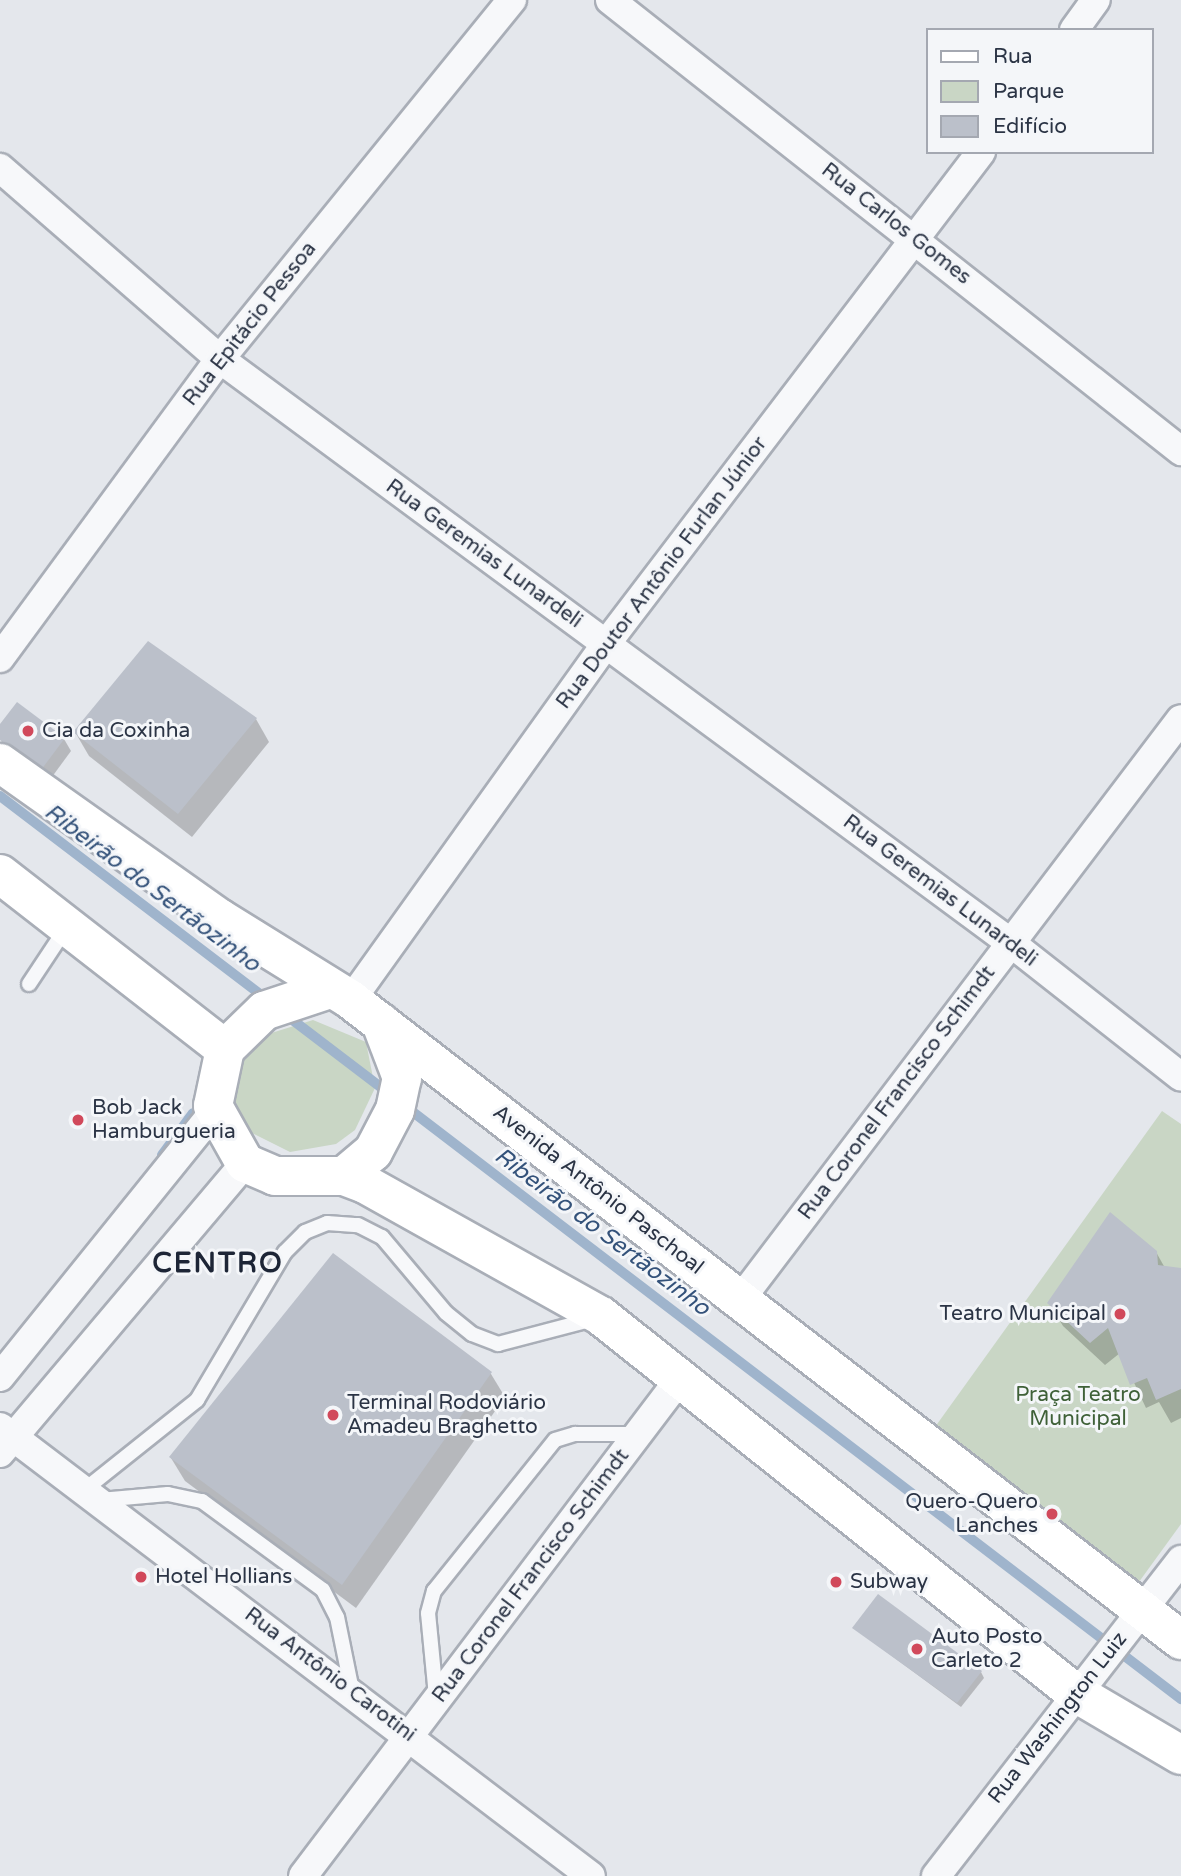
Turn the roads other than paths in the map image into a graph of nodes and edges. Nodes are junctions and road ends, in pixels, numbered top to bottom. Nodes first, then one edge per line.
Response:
1 (512, 0) edge
2 (610, 0) edge
3 (1096, 0) edge
4 (1075, 28) edge
5 (980, 154) edge
6 (0, 168) edge
7 (916, 239) junction
8 (220, 359) junction
9 (1181, 451) edge
10 (606, 643) junction
11 (0, 659) edge
12 (1181, 719) edge
13 (0, 762) edge
14 (0, 874) edge
15 (67, 927) junction
16 (1011, 943) junction
17 (29, 984) dead end
18 (339, 995) junction
19 (381, 1023) junction
20 (229, 1044) junction
21 (1181, 1077) edge
22 (214, 1112) junction
23 (245, 1163) junction
24 (344, 1176) junction
25 (740, 1300) junction
26 (601, 1316) junction
27 (682, 1376) junction
28 (0, 1377) edge
29 (638, 1434) junction
30 (4, 1439) edge
31 (90, 1496) junction
32 (1181, 1560) edge
33 (1133, 1623) junction
34 (1181, 1640) edge
35 (352, 1691) junction
36 (1074, 1692) junction
37 (436, 1700) junction
38 (411, 1735) junction
39 (1181, 1755) edge
40 (303, 1876) edge
41 (591, 1876) edge
42 (936, 1876) edge

1 - 8 street, Rua Epitácio Pessoa
2 - 7 street, Rua Carlos Gomes
3 - 4 street
5 - 7 street, Rua Doutor Antônio Furlan Júnior
6 - 8 street, Rua Geremias Lunardeli
7 - 9 street, Rua Carlos Gomes
7 - 10 street, Rua Doutor Antônio Furlan Júnior
8 - 10 street, Rua Geremias Lunardeli
8 - 11 street, Rua Epitácio Pessoa
10 - 16 street, Rua Geremias Lunardeli
10 - 18 street, Rua Doutor Antônio Furlan Júnior
12 - 16 street, Rua Coronel Francisco Schimdt
13 - 18 main road, Avenida Antônio Paschoal
14 - 15 main road
15 - 17 lane
15 - 20 main road
16 - 21 street, Rua Geremias Lunardeli
16 - 25 street, Rua Coronel Francisco Schimdt
18 - 19 main road, Avenida Antônio Paschoal
18 - 20 main road
19 - 24 main road
19 - 25 main road, Avenida Antônio Paschoal
20 - 22 main road
22 - 23 main road
22 - 28 street
23 - 24 main road
23 - 30 street
24 - 26 main road
25 - 33 main road, Avenida Antônio Paschoal
26 - 27 main road
26 - 31 lane
27 - 29 street, Rua Coronel Francisco Schimdt
27 - 36 main road
29 - 37 street, Rua Coronel Francisco Schimdt
29 - 37 lane
30 - 31 street, Rua Antônio Carotini
31 - 35 street, Rua Antônio Carotini
31 - 35 lane
32 - 33 street, Rua Washington Luiz
33 - 34 main road, Avenida Antônio Paschoal
33 - 36 street, Rua Washington Luiz
35 - 38 street, Rua Antônio Carotini
36 - 39 main road
36 - 42 street, Rua Washington Luiz
37 - 38 street, Rua Coronel Francisco Schimdt
38 - 40 street, Rua Coronel Francisco Schimdt
38 - 41 street, Rua Antônio Carotini

